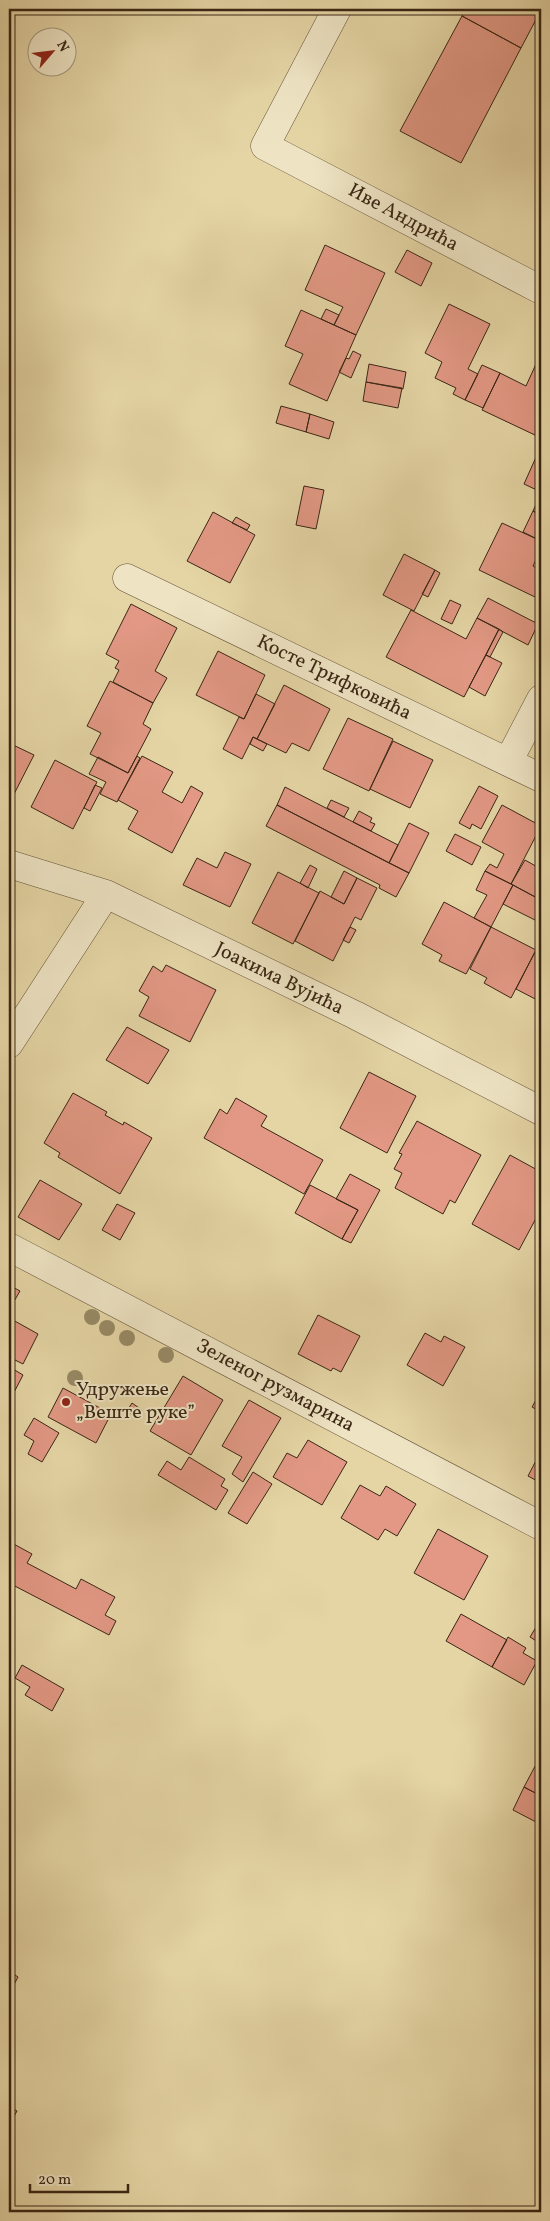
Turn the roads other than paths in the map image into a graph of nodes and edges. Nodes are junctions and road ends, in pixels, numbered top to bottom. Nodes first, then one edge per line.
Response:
1 (337, 9) edge
2 (541, 290) edge
3 (127, 578) dead end
4 (541, 699) edge
5 (508, 762) junction
6 (541, 778) edge
7 (9, 864) edge
8 (106, 894) junction
9 (9, 1044) edge
10 (541, 1112) edge
11 (9, 1247) edge
12 (541, 1526) edge

1 - 2 street, Иве Андрића
3 - 5 street, Косте Трифковића
4 - 5 street
5 - 6 street, Косте Трифковића
7 - 8 street, Јоакима Вујића
8 - 9 street
8 - 10 street, Јоакима Вујића
11 - 12 street, Зеленог рузмарина

